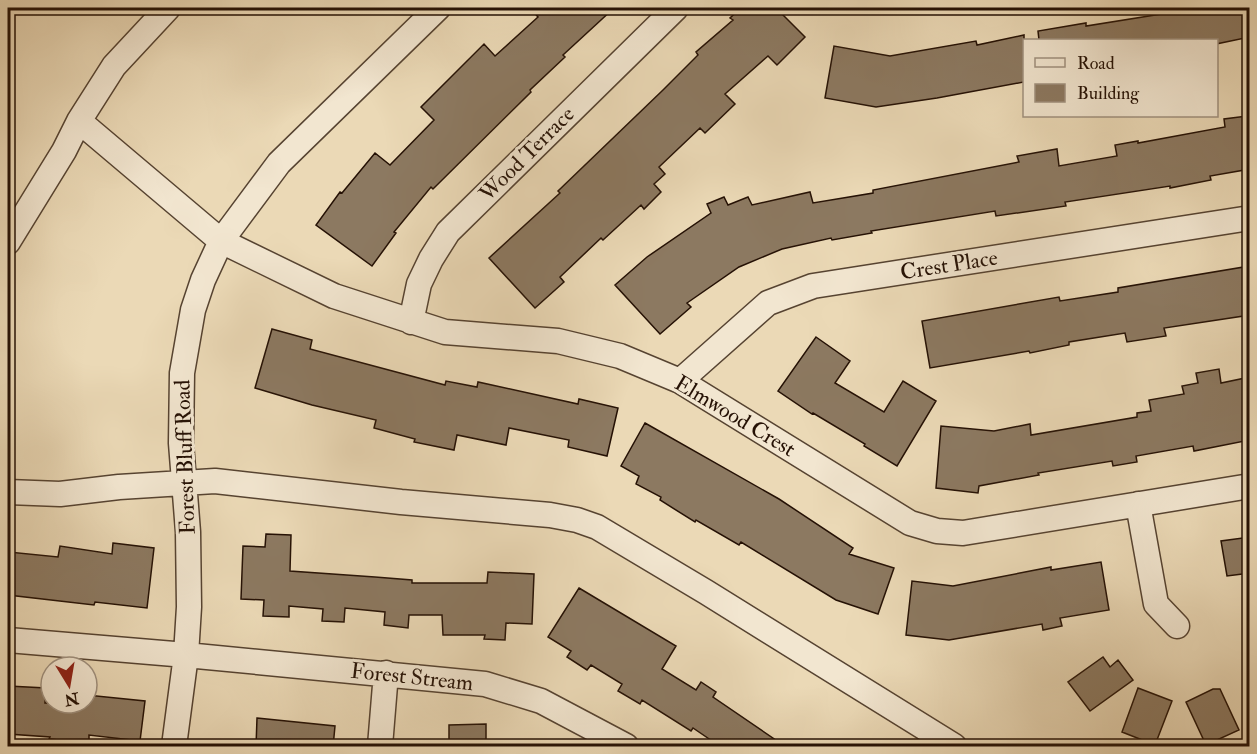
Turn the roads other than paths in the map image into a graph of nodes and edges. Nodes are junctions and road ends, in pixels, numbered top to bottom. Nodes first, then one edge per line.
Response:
1 (168, 8) edge
2 (438, 8) edge
3 (676, 8) edge
4 (79, 121) junction
5 (1250, 218) edge
6 (220, 241) junction
7 (8, 242) edge
8 (411, 322) junction
9 (680, 381) junction
10 (184, 483) junction
11 (1250, 486) edge
12 (8, 492) edge
13 (1138, 504) junction
14 (1177, 626) dead end
15 (8, 640) edge
16 (186, 655) junction
17 (386, 673) junction
18 (174, 747) edge
19 (380, 747) edge
20 (626, 747) edge
21 (954, 747) edge

1 - 4 street
2 - 6 street, Forest Bluff Road
3 - 8 street, Wood Terrace
4 - 6 street, Elmwood Crest
4 - 7 street
5 - 9 street, Crest Place
6 - 8 street, Elmwood Crest
6 - 10 street, Forest Bluff Road
8 - 9 street, Elmwood Crest
9 - 13 street, Elmwood Crest
10 - 12 street
10 - 16 street, Forest Bluff Road
10 - 21 street
11 - 13 street, Elmwood Crest
13 - 14 street
15 - 16 street, Forest Stream
16 - 17 street, Forest Stream
16 - 18 street, Forest Bluff Road
17 - 19 street
17 - 20 street, Forest Stream

